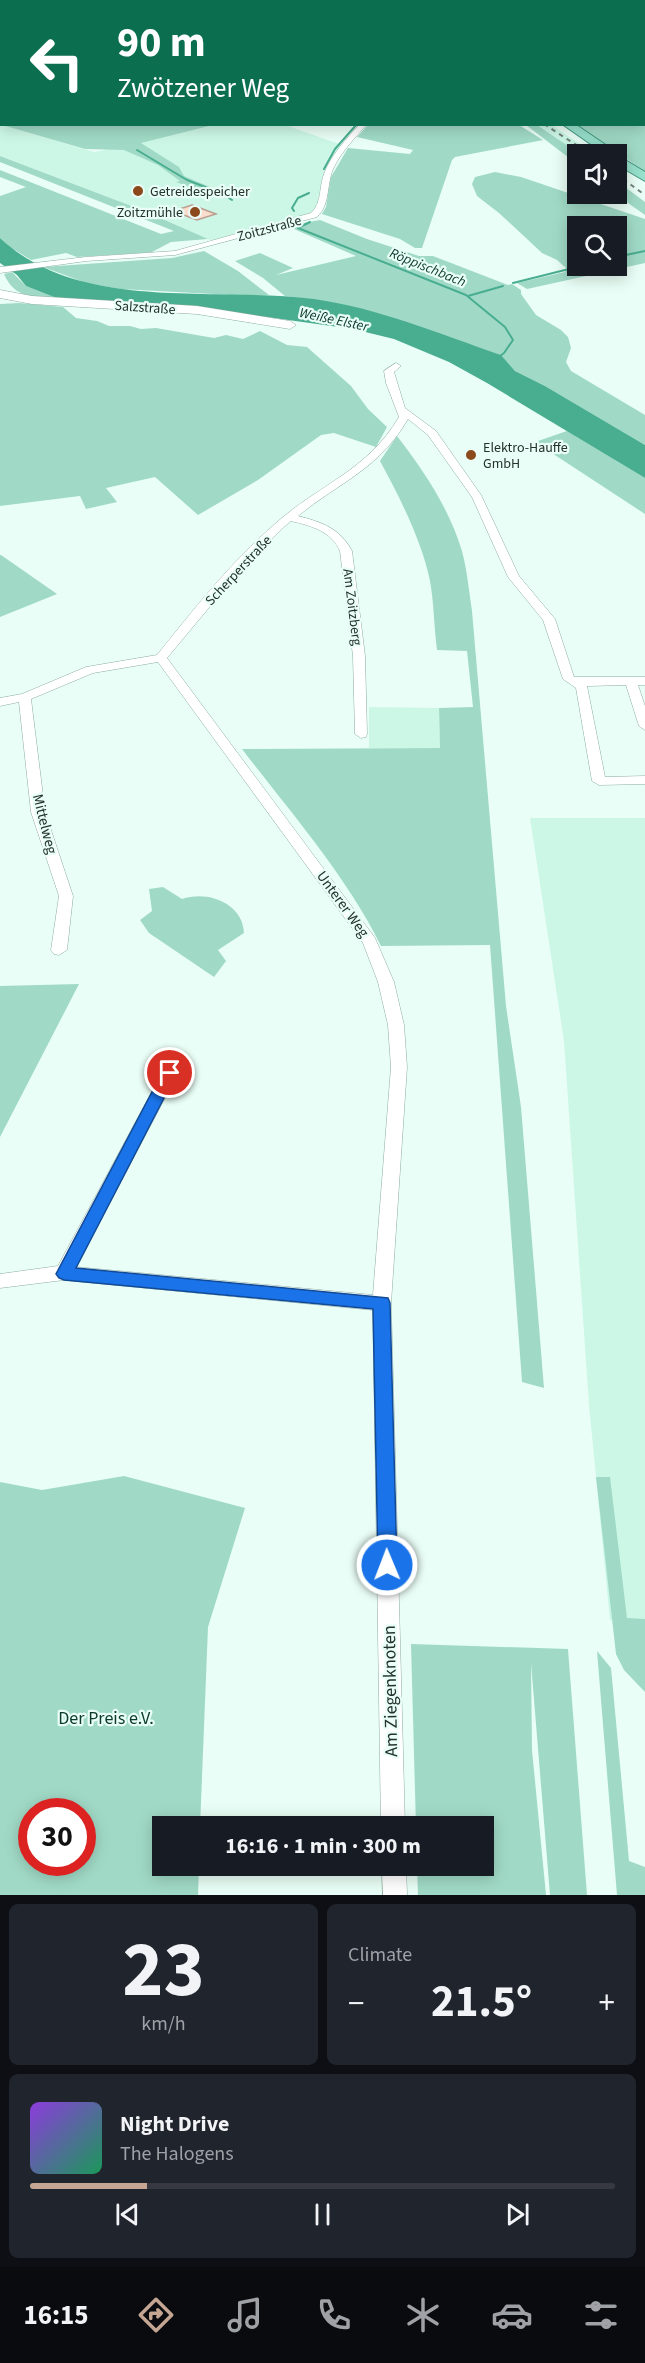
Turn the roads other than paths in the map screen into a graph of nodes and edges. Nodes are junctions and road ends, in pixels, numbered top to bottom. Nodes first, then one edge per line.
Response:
1 (362, 126) edge
2 (570, 126) edge
3 (597, 144) edge
4 (627, 165) edge
5 (645, 177) edge
6 (2, 271) edge
7 (0, 294) edge
8 (290, 325) dead end
9 (396, 366) dead end
10 (403, 410) junction
11 (290, 517) junction
12 (161, 658) junction
13 (631, 681) junction
14 (645, 681) edge
15 (577, 682) junction
16 (25, 697) junction
17 (0, 702) edge
18 (645, 726) edge
19 (361, 734) dead end
20 (645, 780) edge
21 (58, 950) dead end
22 (170, 1073) dead end
23 (64, 1274) junction
24 (0, 1281) edge
25 (382, 1303) junction
26 (393, 1816) edge
27 (394, 1876) edge
28 (394, 1895) edge

1 - 6 street, Zoitzstraße
2 - 3 main road
4 - 5 main road
7 - 8 main road, Salzstraße
9 - 10 street
10 - 11 street, Scherperstraße
10 - 15 street
11 - 12 street, Scherperstraße
11 - 19 street, Am Zoitzberg
12 - 16 street
12 - 25 street, Unterer Weg
13 - 14 street
13 - 15 street
13 - 18 street
15 - 20 street
16 - 17 street
16 - 21 street, Mittelweg
22 - 23 street
23 - 24 street
23 - 25 street
25 - 26 street, Am Ziegenknoten
27 - 28 street

